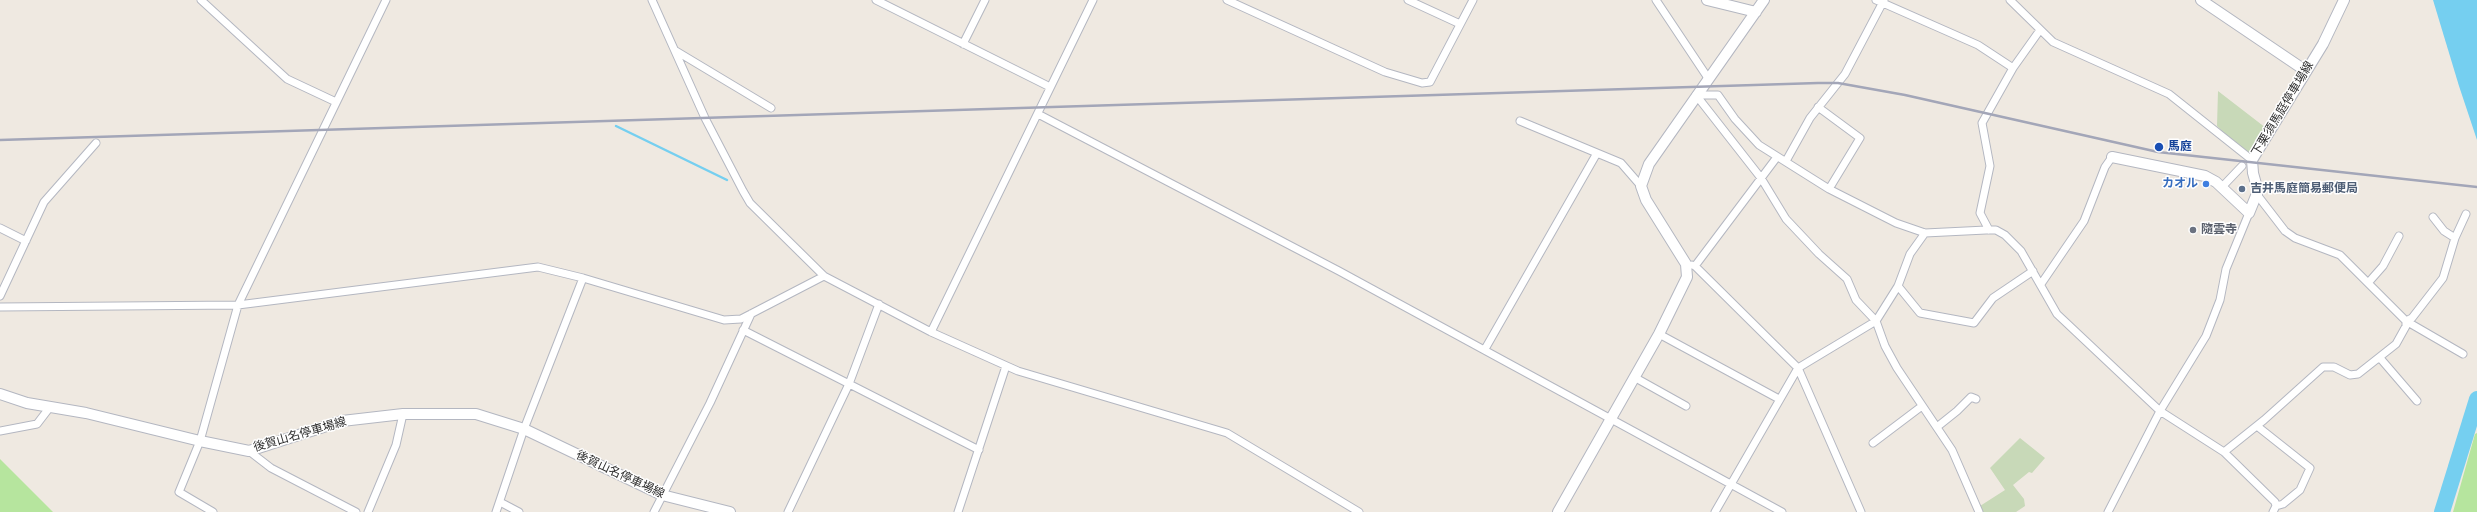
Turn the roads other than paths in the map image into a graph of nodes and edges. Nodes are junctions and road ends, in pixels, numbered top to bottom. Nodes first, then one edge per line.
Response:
1 (201, 0) edge
2 (386, 0) edge
3 (652, 0) edge
4 (876, 0) edge
5 (985, 0) edge
6 (1093, 0) edge
7 (1227, 0) edge
8 (1408, 0) edge
9 (1473, 0) edge
10 (1656, 0) edge
11 (1707, 0) edge
12 (1764, 0) edge
13 (2010, 0) edge
14 (2201, 0) edge
15 (2344, 0) edge
16 (1881, 1) edge
17 (1756, 12) junction
18 (1460, 24) junction
19 (2040, 30) junction
20 (963, 44) junction
21 (676, 51) junction
22 (2013, 68) junction
23 (2306, 71) junction
24 (1708, 78) junction
25 (1050, 86) junction
26 (1696, 95) junction
27 (336, 102) junction
28 (1818, 107) junction
29 (771, 108) dead end
30 (1038, 114) junction
31 (1520, 121) dead end
32 (96, 143) dead end
33 (1597, 153) junction
34 (1777, 157) junction
35 (2112, 157) joint
36 (2252, 160) junction
37 (1786, 161) junction
38 (2242, 166) dead end
39 (1761, 178) junction
40 (1641, 186) junction
41 (2222, 187) junction
42 (1829, 189) junction
43 (2258, 196) junction
44 (2249, 213) junction
45 (2466, 214) dead end
46 (2434, 217) dead end
47 (0, 228) edge
48 (1989, 230) junction
49 (1925, 232) junction
50 (2400, 236) dead end
51 (2455, 238) junction
52 (26, 241) junction
53 (1691, 265) junction
54 (2033, 270) junction
55 (824, 276) junction
56 (583, 278) junction
57 (2368, 283) junction
58 (2041, 284) junction
59 (1898, 286) junction
60 (0, 296) edge
61 (879, 304) junction
62 (238, 305) junction
63 (0, 307) edge
64 (751, 314) junction
65 (1876, 321) junction
66 (2406, 321) junction
67 (744, 330) junction
68 (931, 332) junction
69 (1659, 334) junction
70 (1484, 349) junction
71 (2463, 354) dead end
72 (2380, 358) junction
73 (1006, 366) junction
74 (1798, 368) junction
75 (1634, 377) junction
76 (849, 384) junction
77 (0, 394) edge
78 (1976, 398) dead end
79 (1778, 399) junction
80 (2417, 401) dead end
81 (1686, 406) dead end
82 (1922, 406) junction
83 (50, 407) junction
84 (2160, 412) junction
85 (403, 414) junction
86 (1610, 419) junction
87 (2257, 426) junction
88 (1937, 427) junction
89 (524, 429) junction
90 (0, 431) edge
91 (200, 441) junction
92 (1873, 443) dead end
93 (979, 450) junction
94 (249, 451) junction
95 (2224, 452) junction
96 (1731, 485) junction
97 (662, 495) junction
98 (500, 502) junction
99 (2275, 509) edge
100 (213, 512) edge
101 (356, 512) edge
102 (368, 512) edge
103 (496, 512) edge
104 (520, 512) edge
105 (654, 512) edge
106 (730, 512) edge
107 (788, 512) edge
108 (958, 512) edge
109 (1359, 512) edge
110 (1558, 512) edge
111 (1715, 512) edge
112 (1782, 512) edge
113 (1861, 512) edge
114 (1978, 512) edge
115 (2108, 512) edge

1 - 27 street
2 - 27 street
3 - 21 street
4 - 20 street
5 - 20 street
6 - 25 street
7 - 18 street
8 - 18 street
9 - 18 street
10 - 24 street
11 - 17 main road
12 - 17 main road
13 - 19 street
14 - 23 main road
15 - 23 main road, 下栗須馬庭停車場線
16 - 22 street
16 - 28 street
17 - 24 main road
19 - 22 street
19 - 36 street
20 - 25 street
21 - 29 street
21 - 55 street
22 - 48 street
23 - 36 main road, 下栗須馬庭停車場線
24 - 26 main road
25 - 30 street
26 - 34 street
26 - 39 street
26 - 40 main road
27 - 62 street
28 - 37 street
28 - 42 street
30 - 68 street
30 - 70 street
31 - 33 street
32 - 52 street
33 - 40 street
33 - 70 street
34 - 37 street
34 - 39 street
35 - 41 main road
35 - 58 street
36 - 43 main road, 下栗須馬庭停車場線
37 - 42 street
38 - 41 street
39 - 53 street
39 - 65 street
40 - 53 main road
41 - 44 main road
42 - 49 street
43 - 44 main road
43 - 57 street
44 - 84 street
45 - 51 street
46 - 51 street
47 - 52 street
48 - 49 street
48 - 54 street
49 - 59 street
50 - 57 street
51 - 66 street
52 - 60 street
53 - 69 main road
53 - 74 street
54 - 58 street
54 - 59 street
55 - 61 street
55 - 64 street
56 - 62 street
56 - 64 street
56 - 89 street
57 - 66 street
58 - 84 street
59 - 65 street
61 - 68 street
61 - 76 street
62 - 63 street
62 - 91 street
64 - 67 street
65 - 74 street
65 - 82 street
66 - 71 street
66 - 72 street
67 - 76 street
67 - 97 street
68 - 73 street
69 - 75 main road
69 - 79 street
70 - 86 street
72 - 80 street
72 - 87 street
73 - 93 street
73 - 109 street
74 - 79 street
74 - 113 street
75 - 81 street
75 - 86 main road
76 - 93 street
76 - 107 street
77 - 83 main road, 後賀山名停車場線
78 - 88 street
79 - 96 street
82 - 88 street
82 - 92 street
83 - 90 street
83 - 91 main road, 後賀山名停車場線
84 - 95 street
84 - 115 street
85 - 89 main road, 後賀山名停車場線
85 - 94 main road, 後賀山名停車場線
85 - 102 street
86 - 96 street
86 - 110 main road
87 - 95 street
87 - 99 street
88 - 114 street
89 - 97 main road, 後賀山名停車場線
89 - 98 street
91 - 94 main road, 後賀山名停車場線
91 - 100 street
93 - 108 street
94 - 101 street
95 - 99 street
96 - 111 street
96 - 112 street
97 - 105 street
97 - 106 main road, 後賀山名停車場線
98 - 103 street
98 - 104 street

